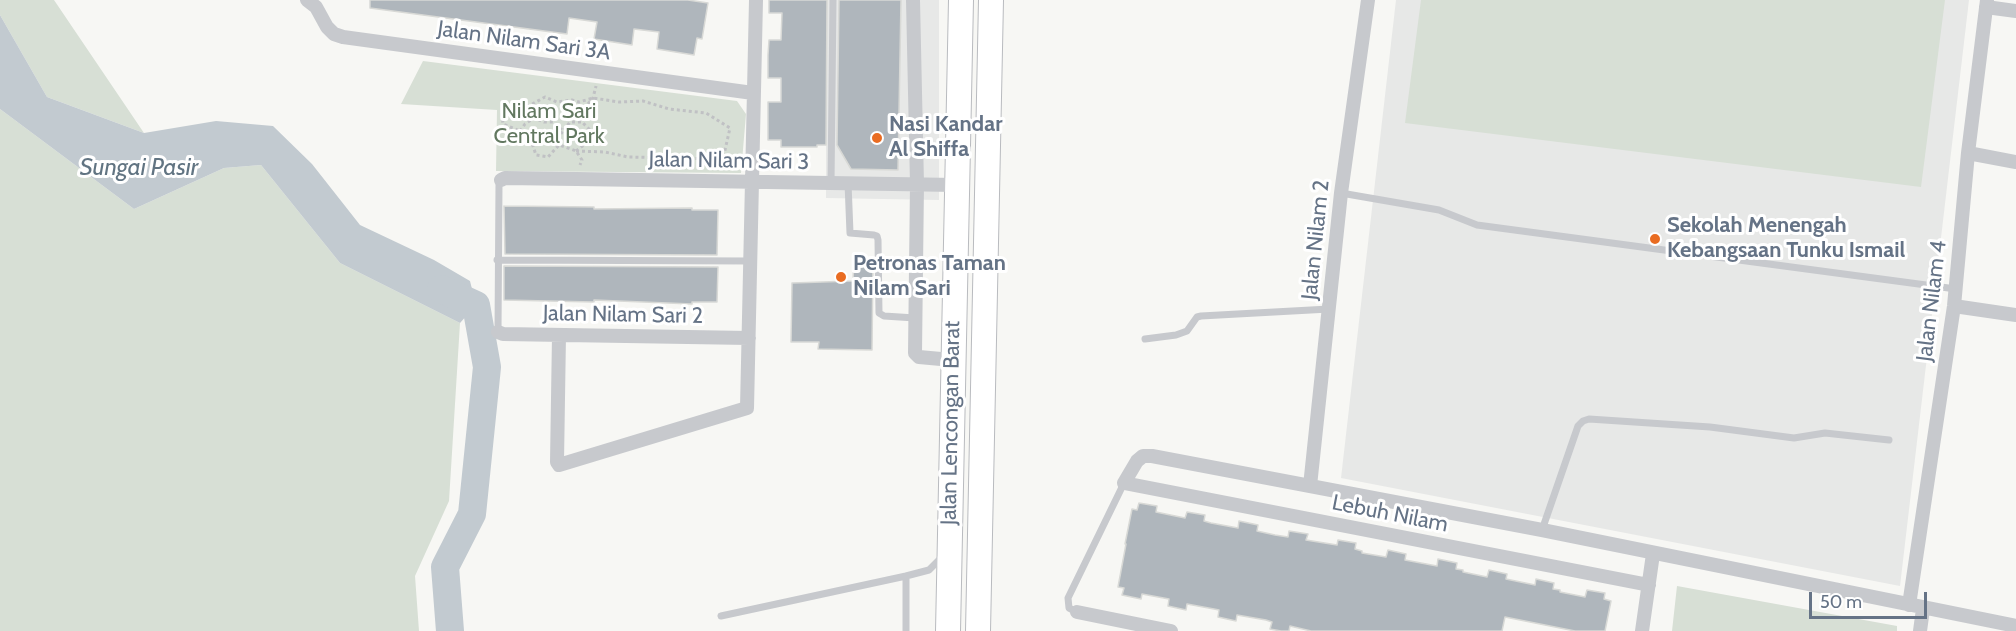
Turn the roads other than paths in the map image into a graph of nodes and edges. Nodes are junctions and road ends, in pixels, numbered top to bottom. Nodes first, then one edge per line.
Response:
1 (307, 0) edge
2 (756, 0) edge
3 (832, 0) edge
4 (913, 0) edge
5 (961, 0) edge
6 (991, 0) edge
7 (1364, 0) edge
8 (1987, 4) edge
9 (2016, 11) edge
10 (753, 93) junction
11 (1968, 153) junction
12 (2016, 162) edge
13 (501, 180) joint
14 (751, 183) junction
15 (831, 183) junction
16 (848, 183) junction
17 (917, 184) junction
18 (956, 185) junction
19 (1341, 193) junction
20 (497, 260) junction
21 (750, 261) junction
22 (1956, 289) junction
23 (1954, 306) junction
24 (1329, 309) junction
25 (2016, 315) edge
26 (915, 318) junction
27 (498, 332) joint
28 (559, 335) junction
29 (749, 338) junction
30 (1145, 339) dead end
31 (952, 360) junction
32 (1889, 440) dead end
33 (1124, 483) junction
34 (1310, 486) junction
35 (1542, 530) junction
36 (949, 549) junction
37 (1653, 554) junction
38 (906, 576) junction
39 (1649, 585) junction
40 (1916, 607) junction
41 (1077, 612) joint
42 (721, 616) dead end
43 (2016, 626) edge
44 (906, 631) edge
45 (948, 631) edge
46 (978, 631) edge
47 (1171, 631) edge
48 (1642, 631) edge
49 (1920, 631) edge

1 - 10 street, Jalan Nilam Sari 3A
2 - 10 street
3 - 15 lane
4 - 17 street
5 - 18 highway, Jalan Lencongan Barat
6 - 46 highway, Jalan Lencongan Barat
7 - 19 street, Jalan Nilam 2
8 - 9 street
8 - 11 street, Jalan Nilam 4
10 - 14 street
11 - 12 street
11 - 22 street, Jalan Nilam 4
13 - 14 street, Jalan Nilam Sari 3
13 - 20 lane
14 - 15 street, Jalan Nilam Sari 3
14 - 21 street
15 - 16 street, Jalan Nilam Sari 3
16 - 17 street, Jalan Nilam Sari 3
16 - 26 lane
17 - 18 street, Jalan Nilam Sari 3
17 - 26 street
18 - 31 highway, Jalan Lencongan Barat
19 - 22 lane
19 - 24 street, Jalan Nilam 2
20 - 21 lane
20 - 27 lane
21 - 29 street
22 - 23 street, Jalan Nilam 4
23 - 25 street
23 - 40 street, Jalan Nilam 4
24 - 30 lane
24 - 34 street, Jalan Nilam 2
26 - 31 street
27 - 28 street, Jalan Nilam Sari 2
28 - 29 street, Jalan Nilam Sari 2
28 - 29 street
31 - 36 highway, Jalan Lencongan Barat
32 - 35 lane
33 - 34 street
33 - 39 street, Lebuh Nilam
33 - 41 lane
34 - 35 street
35 - 37 street
36 - 38 lane
36 - 45 highway, Jalan Lencongan Barat
37 - 39 street
37 - 40 street
38 - 42 lane
38 - 44 lane
39 - 48 street
40 - 43 street
40 - 49 street, Jalan Nilam 4
41 - 47 street

